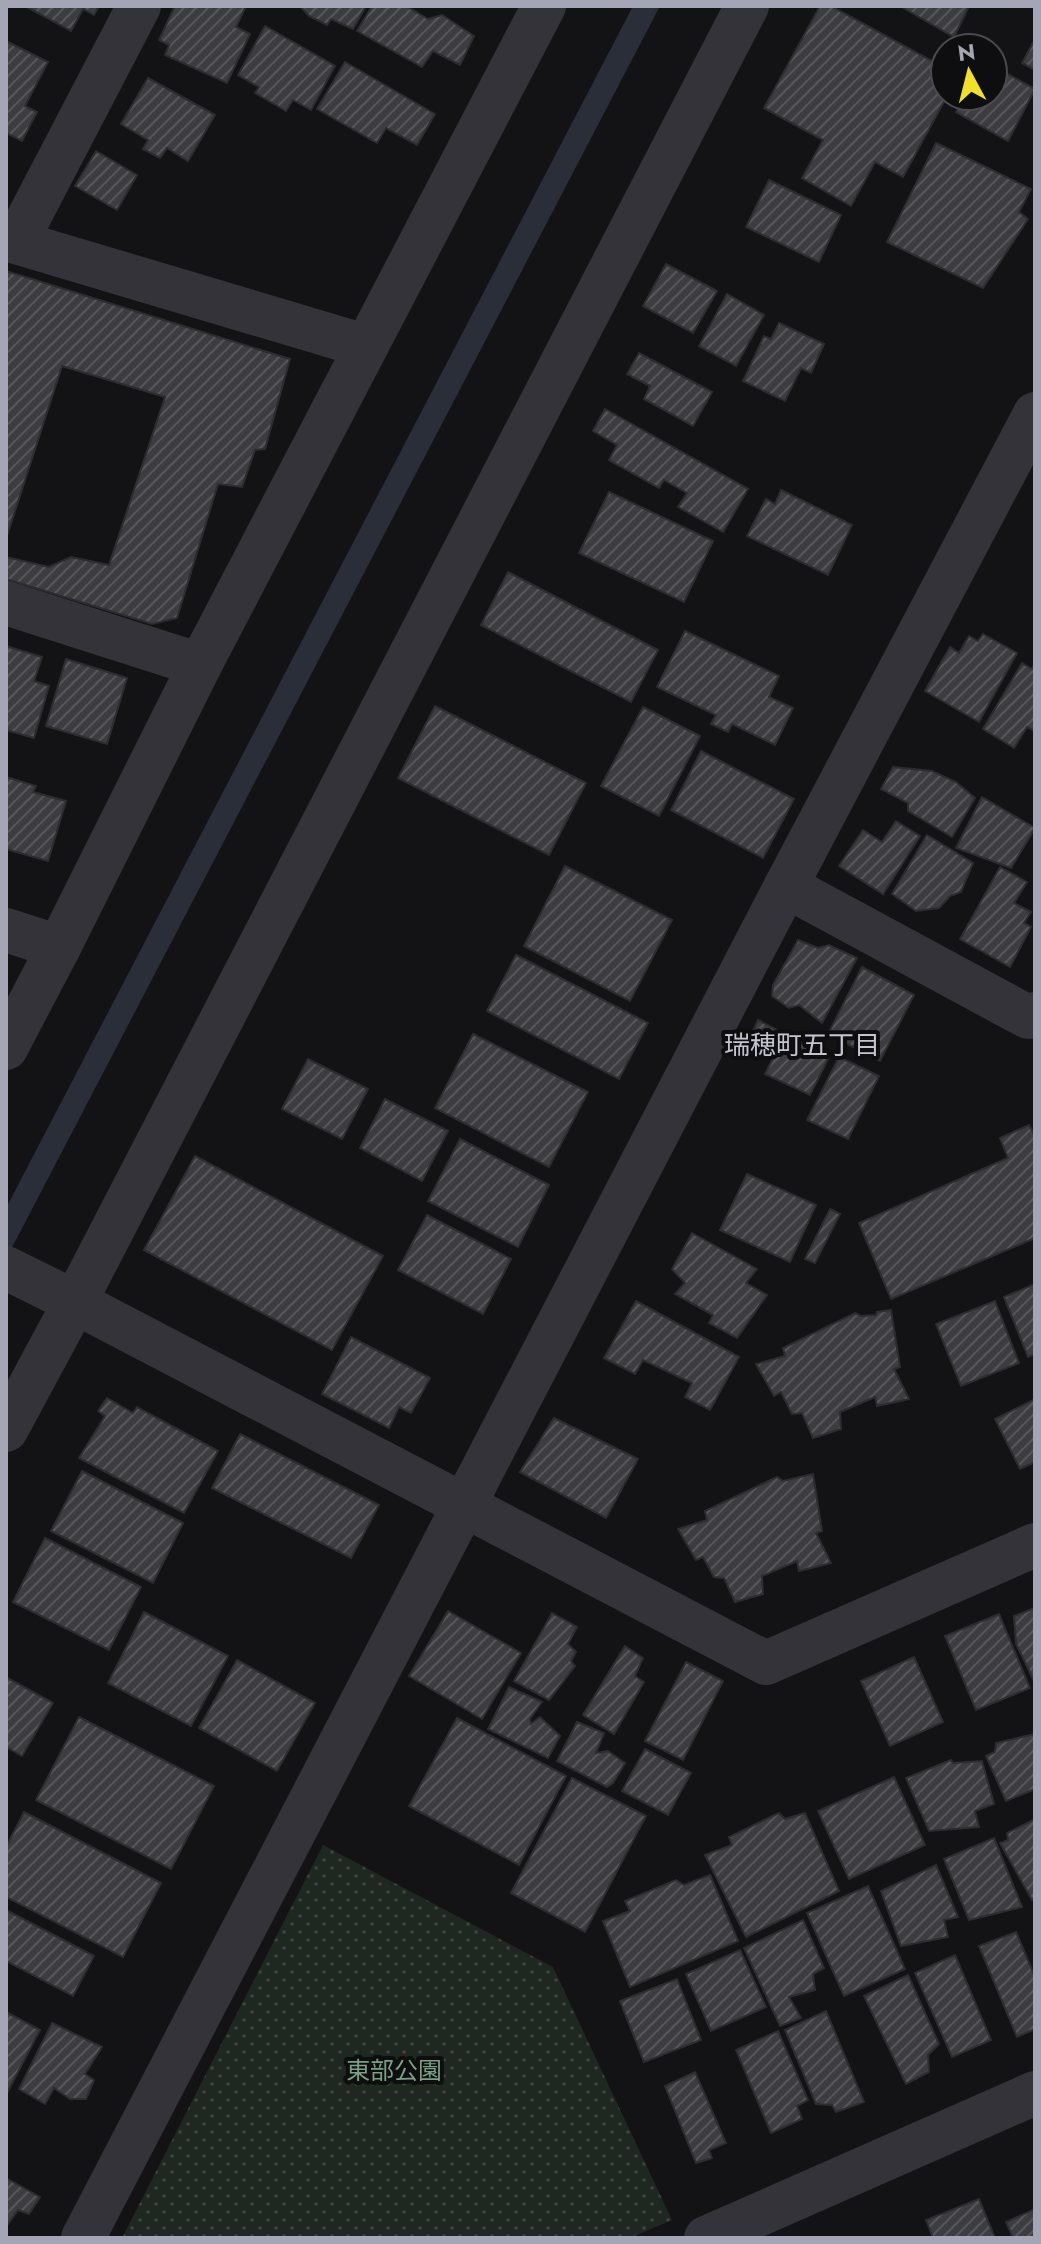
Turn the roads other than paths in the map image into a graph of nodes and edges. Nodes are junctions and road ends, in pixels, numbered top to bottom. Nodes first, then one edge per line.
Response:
1 (139, 6) edge
2 (544, 6) edge
3 (747, 6) edge
4 (11, 241) edge
5 (365, 346) junction
6 (1035, 414) edge
7 (6, 603) edge
8 (200, 665) junction
9 (786, 886) junction
10 (6, 930) edge
11 (59, 947) junction
12 (1035, 1014) edge
13 (6, 1048) edge
14 (40, 1285) edge
15 (6, 1430) edge
16 (465, 1507) junction
17 (1035, 1545) edge
18 (1035, 2093) edge
19 (83, 2238) edge
20 (706, 2238) edge

1 - 4 street
2 - 5 street
3 - 14 street
4 - 5 street
5 - 8 street
6 - 9 street
7 - 8 street
8 - 11 street
9 - 12 street
9 - 16 street
10 - 11 street
11 - 13 street
14 - 15 street
14 - 16 street
16 - 17 street
16 - 19 street
18 - 20 street

